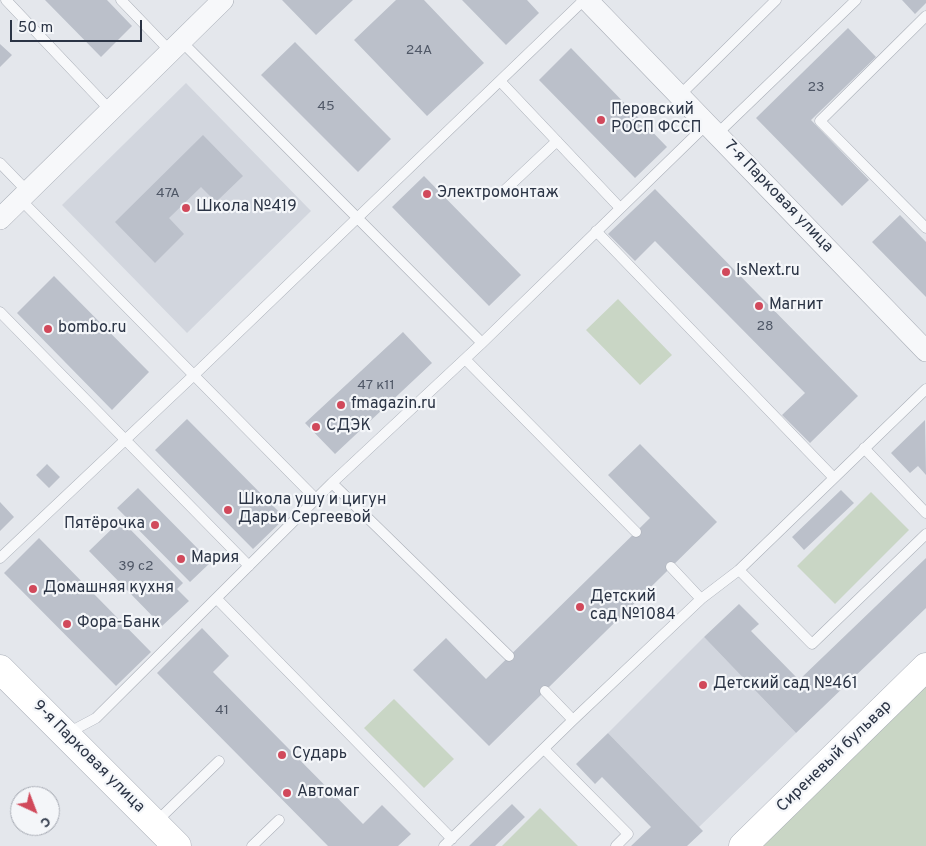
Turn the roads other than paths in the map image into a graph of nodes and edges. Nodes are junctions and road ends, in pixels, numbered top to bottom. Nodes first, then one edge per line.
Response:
1 (6, 0) edge
2 (121, 0) edge
3 (223, 0) edge
4 (585, 0) edge
5 (776, 0) edge
6 (856, 0) edge
7 (926, 16) edge
8 (176, 46) junction
9 (500, 81) junction
10 (680, 95) junction
11 (110, 110) junction
12 (712, 129) junction
13 (557, 141) junction
14 (0, 163) edge
15 (505, 190) dead end
16 (24, 196) junction
17 (620, 208) junction
18 (357, 218) junction
19 (0, 219) edge
20 (926, 228) edge
21 (596, 231) junction
22 (0, 312) edge
23 (482, 343) junction
24 (926, 351) edge
25 (465, 359) junction
26 (194, 375) junction
27 (926, 389) edge
28 (125, 440) junction
29 (864, 448) junction
30 (834, 478) junction
31 (332, 483) junction
32 (316, 499) junction
33 (926, 512) edge
34 (636, 532) dead end
35 (926, 534) edge
36 (0, 558) edge
37 (249, 566) junction
38 (671, 568) dead end
39 (739, 570) junction
40 (216, 599) junction
41 (701, 599) junction
42 (510, 656) dead end
43 (926, 667) edge
44 (0, 669) edge
45 (545, 692) dead end
46 (573, 720) junction
47 (65, 734) junction
48 (544, 748) junction
49 (219, 761) dead end
50 (278, 820) dead end
51 (154, 823) junction
52 (448, 842) edge
53 (177, 846) edge
54 (252, 846) edge
55 (616, 846) edge
56 (743, 846) edge

1 - 11 lane
2 - 8 lane
3 - 8 street
4 - 9 lane
4 - 10 street, 7-я Парковая улица
5 - 10 lane
6 - 12 lane
7 - 20 lane
8 - 11 street
8 - 18 lane
9 - 13 lane
9 - 18 lane
10 - 12 street, 7-я Парковая улица
11 - 16 street
12 - 17 lane
12 - 24 street, 7-я Парковая улица
13 - 15 lane
13 - 17 lane
14 - 16 lane
16 - 19 street
16 - 26 lane
17 - 21 lane
18 - 23 lane
18 - 26 lane
21 - 23 lane
21 - 30 lane
22 - 28 lane
23 - 25 lane
25 - 31 lane
25 - 34 lane
26 - 28 lane
26 - 32 lane
27 - 29 lane
28 - 36 lane
28 - 37 lane
29 - 30 lane
29 - 33 lane
30 - 39 lane
31 - 32 lane
31 - 42 lane
32 - 37 lane
35 - 39 lane
37 - 40 lane
38 - 41 lane
39 - 41 lane
40 - 47 lane
40 - 52 lane
41 - 46 lane
43 - 56 main road, Сиреневый бульвар
44 - 47 main road, 9-я Парковая улица
45 - 46 lane
46 - 48 lane
47 - 51 main road, 9-я Парковая улица
48 - 52 lane
48 - 55 lane
49 - 51 lane
50 - 54 lane
51 - 53 main road, 9-я Парковая улица

